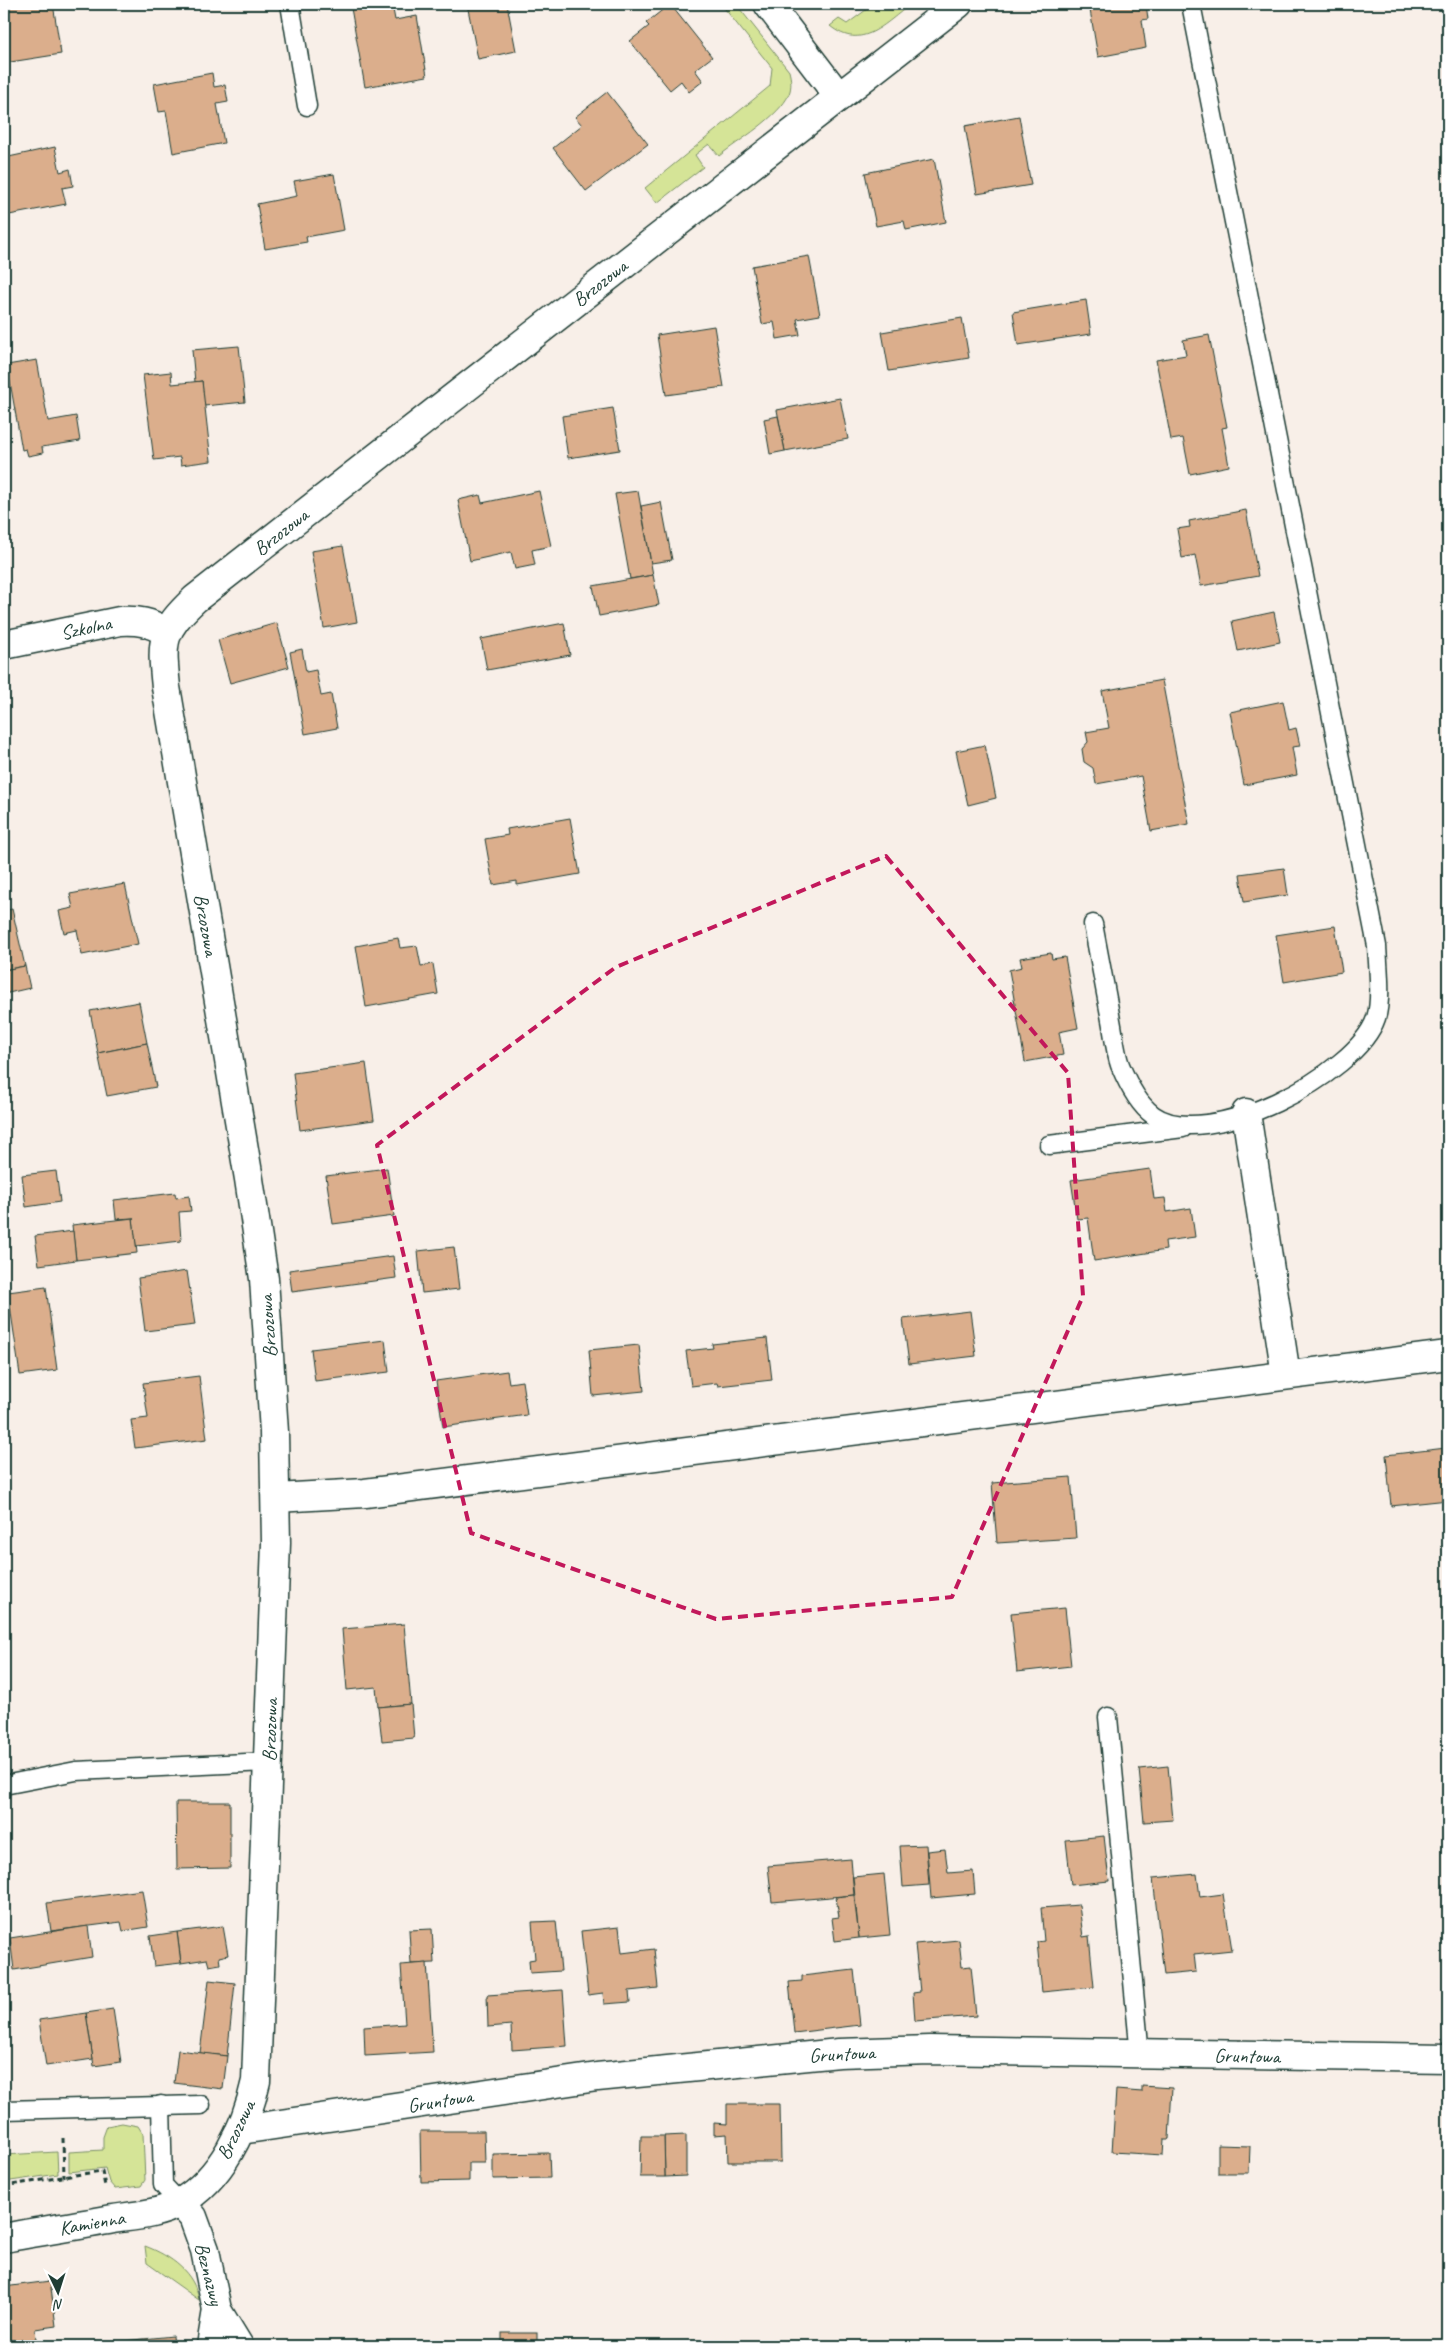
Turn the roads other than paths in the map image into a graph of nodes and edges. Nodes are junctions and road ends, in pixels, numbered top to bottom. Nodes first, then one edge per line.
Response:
1 (290, 4) edge
2 (768, 4) edge
3 (958, 4) edge
4 (1191, 4) edge
5 (839, 97) junction
6 (306, 106) dead end
7 (166, 632) junction
8 (4, 646) edge
9 (1093, 924) dead end
10 (1246, 1114) junction
11 (1198, 1126) junction
12 (1049, 1146) dead end
13 (1448, 1355) edge
14 (1286, 1375) junction
15 (276, 1498) junction
16 (1108, 1717) dead end
17 (268, 1762) junction
18 (4, 1785) edge
19 (1140, 2055) junction
20 (1448, 2058) edge
21 (161, 2105) junction
22 (200, 2105) dead end
23 (4, 2110) edge
24 (240, 2130) junction
25 (180, 2203) junction
26 (4, 2238) edge
27 (217, 2310) junction
28 (211, 2346) edge
29 (239, 2346) edge

1 - 6 lane
2 - 5 street
3 - 5 street, Brzozowa
4 - 10 lane
5 - 7 street, Brzozowa
7 - 8 street, Szkolna
7 - 15 street, Brzozowa
9 - 11 lane
10 - 11 lane
10 - 14 street
11 - 12 lane
13 - 14 street
14 - 15 street
15 - 17 street, Brzozowa
16 - 19 lane
17 - 18 lane
17 - 24 street, Brzozowa
19 - 20 street, Gruntowa
19 - 24 street, Gruntowa
21 - 22 lane
21 - 23 lane
21 - 25 lane
24 - 25 street, Brzozowa
25 - 26 street, Kamienna
25 - 27 street, Beznazwy
27 - 28 street
27 - 29 street, Beznazwy

